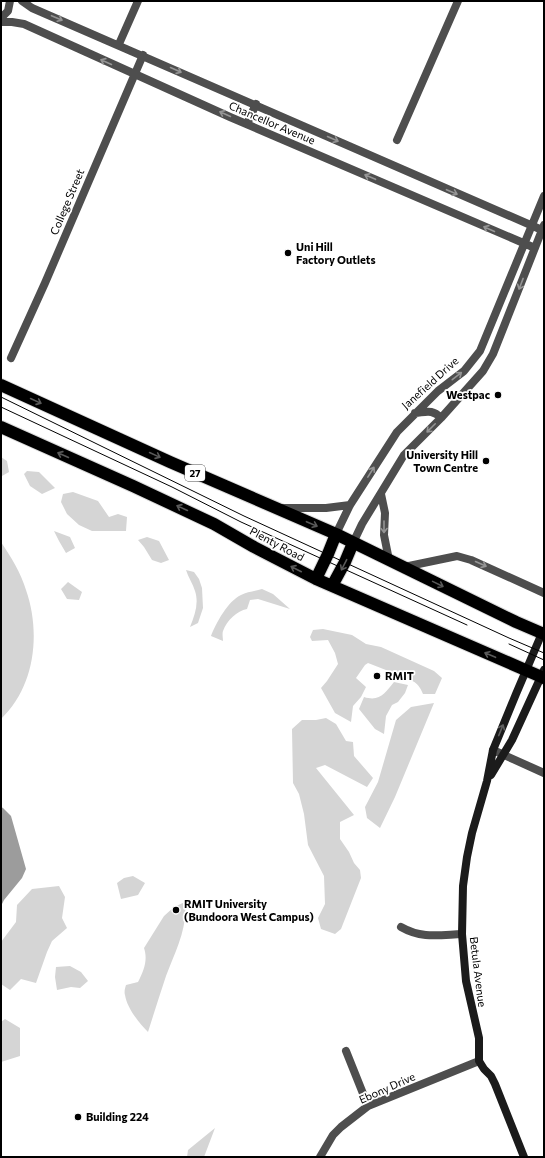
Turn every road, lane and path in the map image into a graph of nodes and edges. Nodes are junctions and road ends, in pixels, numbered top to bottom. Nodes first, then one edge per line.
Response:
1 (10, 1) edge
2 (22, 1) edge
3 (138, 1) edge
4 (458, 1) edge
5 (1, 18) edge
6 (1, 22) edge
7 (119, 44) junction
8 (143, 55) junction
9 (135, 75) junction
10 (256, 104) junction
11 (247, 124) junction
12 (397, 140) dead end
13 (544, 196) edge
14 (532, 226) junction
15 (543, 227) edge
16 (525, 244) junction
17 (535, 248) junction
18 (11, 358) dead end
19 (1, 384) edge
20 (415, 413) junction
21 (441, 418) junction
22 (1, 427) edge
23 (381, 494) junction
24 (350, 505) junction
25 (277, 508) junction
26 (336, 534) junction
27 (354, 542) junction
28 (389, 560) junction
29 (403, 567) junction
30 (316, 579) junction
31 (332, 586) junction
32 (544, 592) edge
33 (543, 634) edge
34 (526, 670) junction
35 (543, 675) edge
36 (493, 750) junction
37 (503, 754) junction
38 (544, 773) edge
39 (488, 781) junction
40 (401, 927) dead end
41 (462, 934) junction
42 (346, 1051) dead end
43 (479, 1062) junction
44 (368, 1106) junction
45 (320, 1157) edge
46 (524, 1157) edge

1 - 5 street
2 -> 7 street, Chancellor Avenue
3 - 7 street
4 - 12 street
9 -> 6 street, Chancellor Avenue
7 - 8 street, Chancellor Avenue
8 - 9 street, College Street
8 -> 10 street, Chancellor Avenue
11 -> 9 street, Chancellor Avenue
9 - 18 street, College Street
10 - 11 street
10 -> 14 street, Chancellor Avenue
16 -> 11 street, Chancellor Avenue
13 - 14 street, Janefield Drive
14 - 15 street, Chancellor Avenue
14 - 16 street, Janefield Drive
15 - 17 street
16 - 17 street, Chancellor Avenue
20 -> 16 street, Janefield Drive
17 -> 21 street
19 -> 25 highway, 27
20 - 21 street
24 -> 20 street, Janefield Drive
21 -> 23 street
30 -> 22 highway, Plenty Road
23 - 27 street
23 -> 28 street
24 - 25 street
24 - 26 street, Janefield Drive
25 -> 26 highway, 27
26 - 27 highway, 27
26 - 30 highway, Janefield Drive
27 - 28 highway, 27
27 -> 31 highway
28 - 29 highway
29 -> 32 street
29 -> 33 highway
30 - 31 highway, Plenty Road
34 -> 31 highway, Plenty Road
33 - 34 street, Betula Avenue
34 - 35 highway, Plenty Road
36 -> 34 street, Betula Avenue
35 - 37 street, Betula Avenue
36 - 37 street
36 - 39 street, Betula Avenue
37 - 38 street
37 - 39 street, Betula Avenue
39 - 41 street, Betula Avenue
40 - 41 street
41 - 43 street, Betula Avenue
42 - 44 street
43 - 44 street, Ebony Drive
43 - 46 street
44 - 45 street, Ebony Drive

